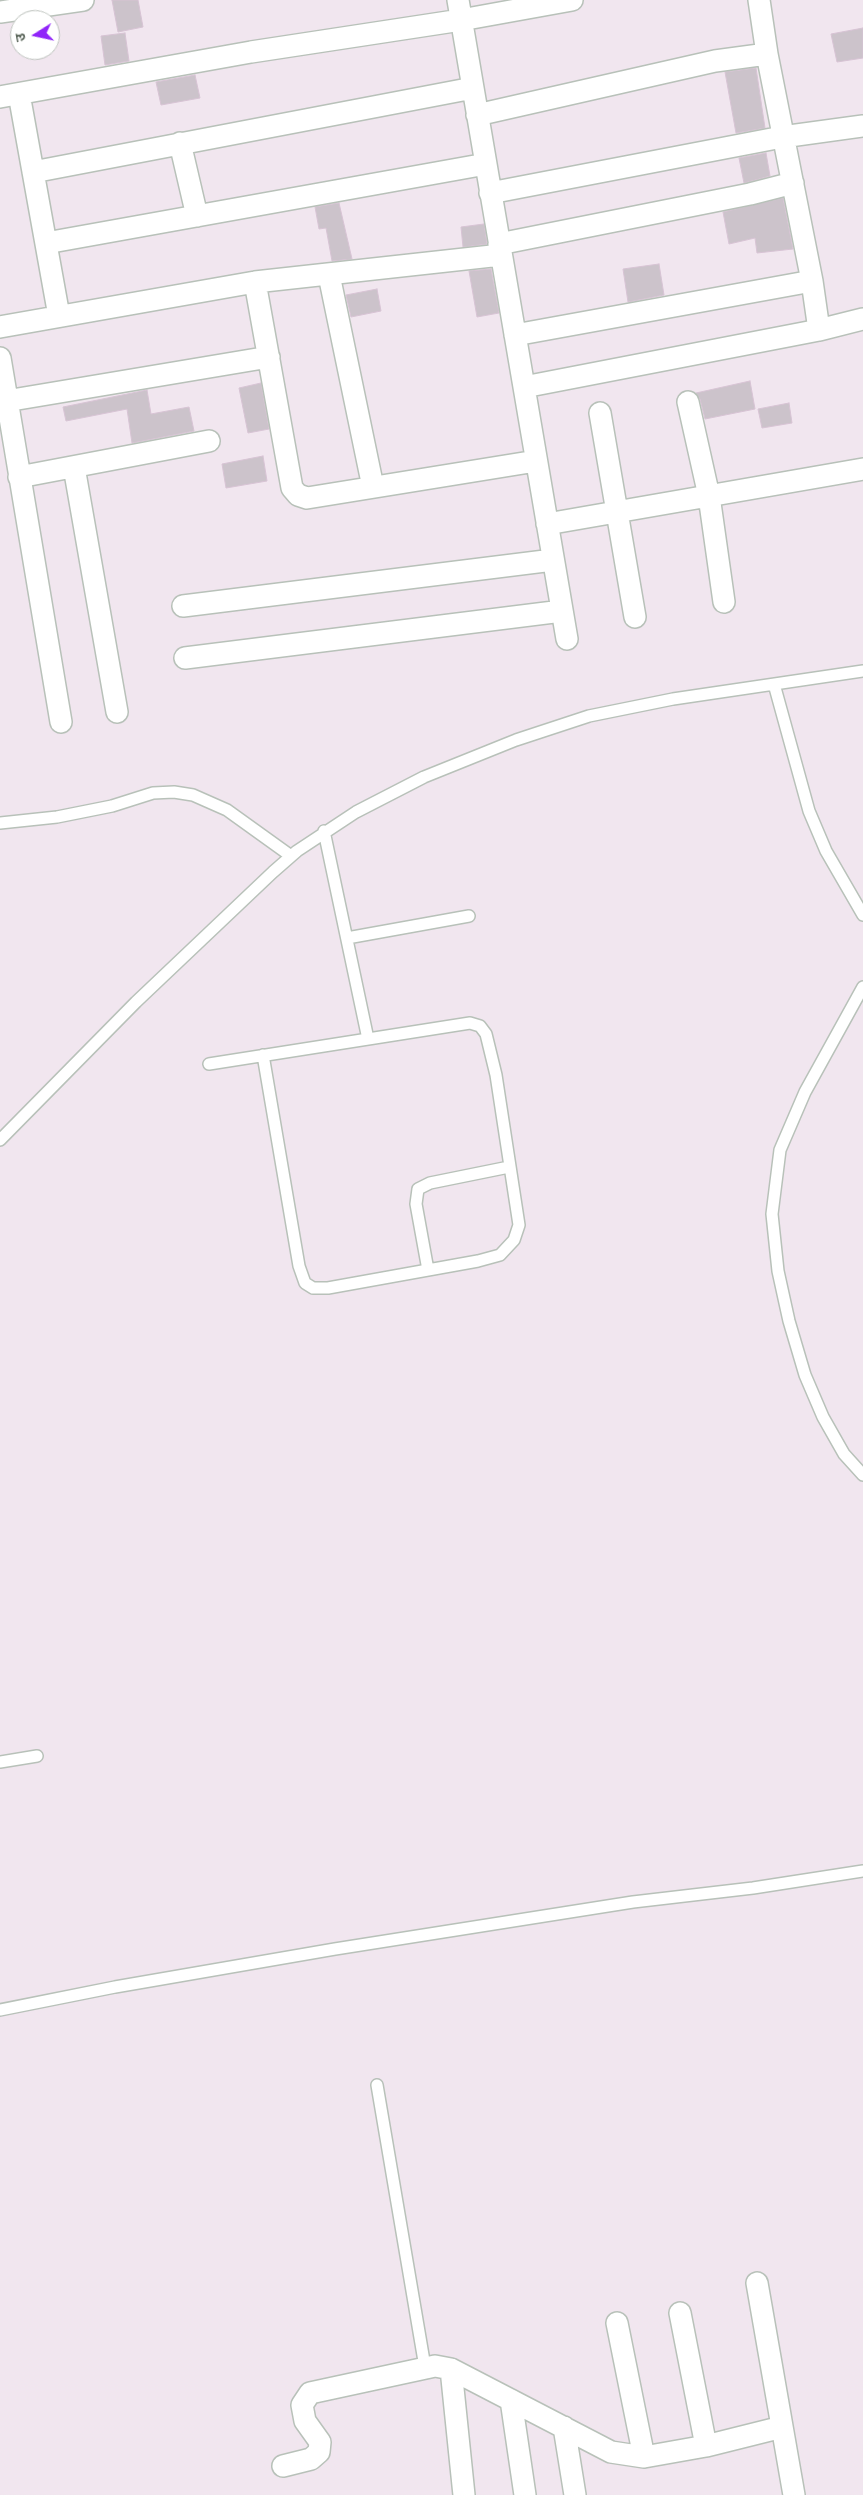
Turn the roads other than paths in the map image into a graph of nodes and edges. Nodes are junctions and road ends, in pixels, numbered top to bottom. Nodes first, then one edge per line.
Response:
1 (83, 0) edge
2 (572, 0) edge
3 (759, 0) edge
4 (459, 10) edge
5 (0, 12) edge
6 (767, 54) junction
7 (473, 88) junction
8 (10, 96) edge
9 (477, 115) junction
10 (863, 126) edge
11 (782, 137) junction
12 (180, 143) junction
13 (486, 164) junction
14 (33, 172) junction
15 (793, 183) junction
16 (490, 192) junction
17 (197, 216) junction
18 (46, 243) junction
19 (500, 250) junction
20 (329, 275) junction
21 (812, 281) junction
22 (255, 282) junction
23 (59, 316) junction
24 (863, 319) edge
25 (0, 327) edge
26 (819, 330) junction
27 (515, 335) junction
28 (0, 358) edge
29 (269, 358) junction
30 (524, 387) junction
31 (6, 401) junction
32 (688, 402) dead end
33 (600, 413) dead end
34 (209, 441) dead end
35 (536, 461) junction
36 (74, 467) junction
37 (863, 469) edge
38 (19, 478) junction
39 (373, 487) junction
40 (709, 496) junction
41 (618, 512) junction
42 (547, 524) junction
43 (553, 560) junction
44 (724, 602) dead end
45 (183, 606) dead end
46 (562, 611) junction
47 (635, 617) dead end
48 (567, 639) dead end
49 (185, 658) dead end
50 (863, 671) edge
51 (774, 684) junction
52 (117, 712) dead end
53 (61, 722) dead end
54 (0, 823) edge
55 (324, 831) junction
56 (290, 856) junction
57 (863, 915) edge
58 (470, 916) dead end
59 (347, 938) junction
60 (863, 987) edge
61 (368, 1039) junction
62 (263, 1055) junction
63 (209, 1064) dead end
64 (0, 1140) edge
65 (509, 1167) junction
66 (428, 1270) junction
67 (863, 1475) edge
68 (37, 1756) dead end
69 (0, 1762) edge
70 (863, 1871) edge
71 (0, 2010) edge
72 (378, 2085) dead end
73 (757, 2283) dead end
74 (680, 2313) dead end
75 (617, 2323) dead end
76 (425, 2367) junction
77 (451, 2369) junction
78 (511, 2400) junction
79 (564, 2427) junction
80 (782, 2427) junction
81 (706, 2446) junction
82 (644, 2457) junction
83 (283, 2466) dead end
84 (464, 2495) edge
85 (525, 2495) edge
86 (575, 2495) edge
87 (794, 2495) edge

1 - 5 street
2 - 4 street
3 - 6 street
4 - 7 street
4 - 8 street
6 - 9 street
6 - 11 street
7 - 9 street
7 - 12 street
8 - 14 street
9 - 13 street
10 - 11 street
11 - 15 street
11 - 16 street
12 - 14 street
12 - 17 street
13 - 16 street
13 - 17 street
14 - 18 street
15 - 19 street
15 - 21 street
16 - 19 street
17 - 18 street
18 - 23 street
19 - 20 street
19 - 27 street
20 - 22 street
20 - 39 street
21 - 26 street
21 - 27 street
22 - 23 street
22 - 29 street
23 - 25 street
24 - 26 street
26 - 30 street
27 - 30 street
28 - 31 street
29 - 31 street
29 - 39 street
30 - 35 street
31 - 38 street
32 - 40 street
33 - 41 street
34 - 36 street
35 - 39 street
35 - 42 street
36 - 38 street
36 - 52 street
37 - 40 street
38 - 53 street
40 - 41 street
40 - 44 street
41 - 42 street
41 - 47 street
42 - 43 street
43 - 45 street
43 - 46 street
46 - 48 street
46 - 49 street
50 - 51 lane
51 - 55 lane
51 - 57 lane
54 - 56 lane
55 - 56 lane
55 - 59 lane
56 - 64 lane
58 - 59 lane
59 - 61 lane
60 - 67 lane
61 - 62 lane
61 - 65 lane
62 - 63 lane
62 - 66 lane
65 - 66 lane
65 - 66 lane
68 - 69 lane
70 - 71 lane
72 - 76 lane
73 - 80 street
74 - 81 street
75 - 82 street
76 - 77 street
76 - 83 street
77 - 78 street
77 - 84 street
78 - 79 street
78 - 85 street
79 - 82 street
79 - 86 street
80 - 81 street
80 - 87 street
81 - 82 street

